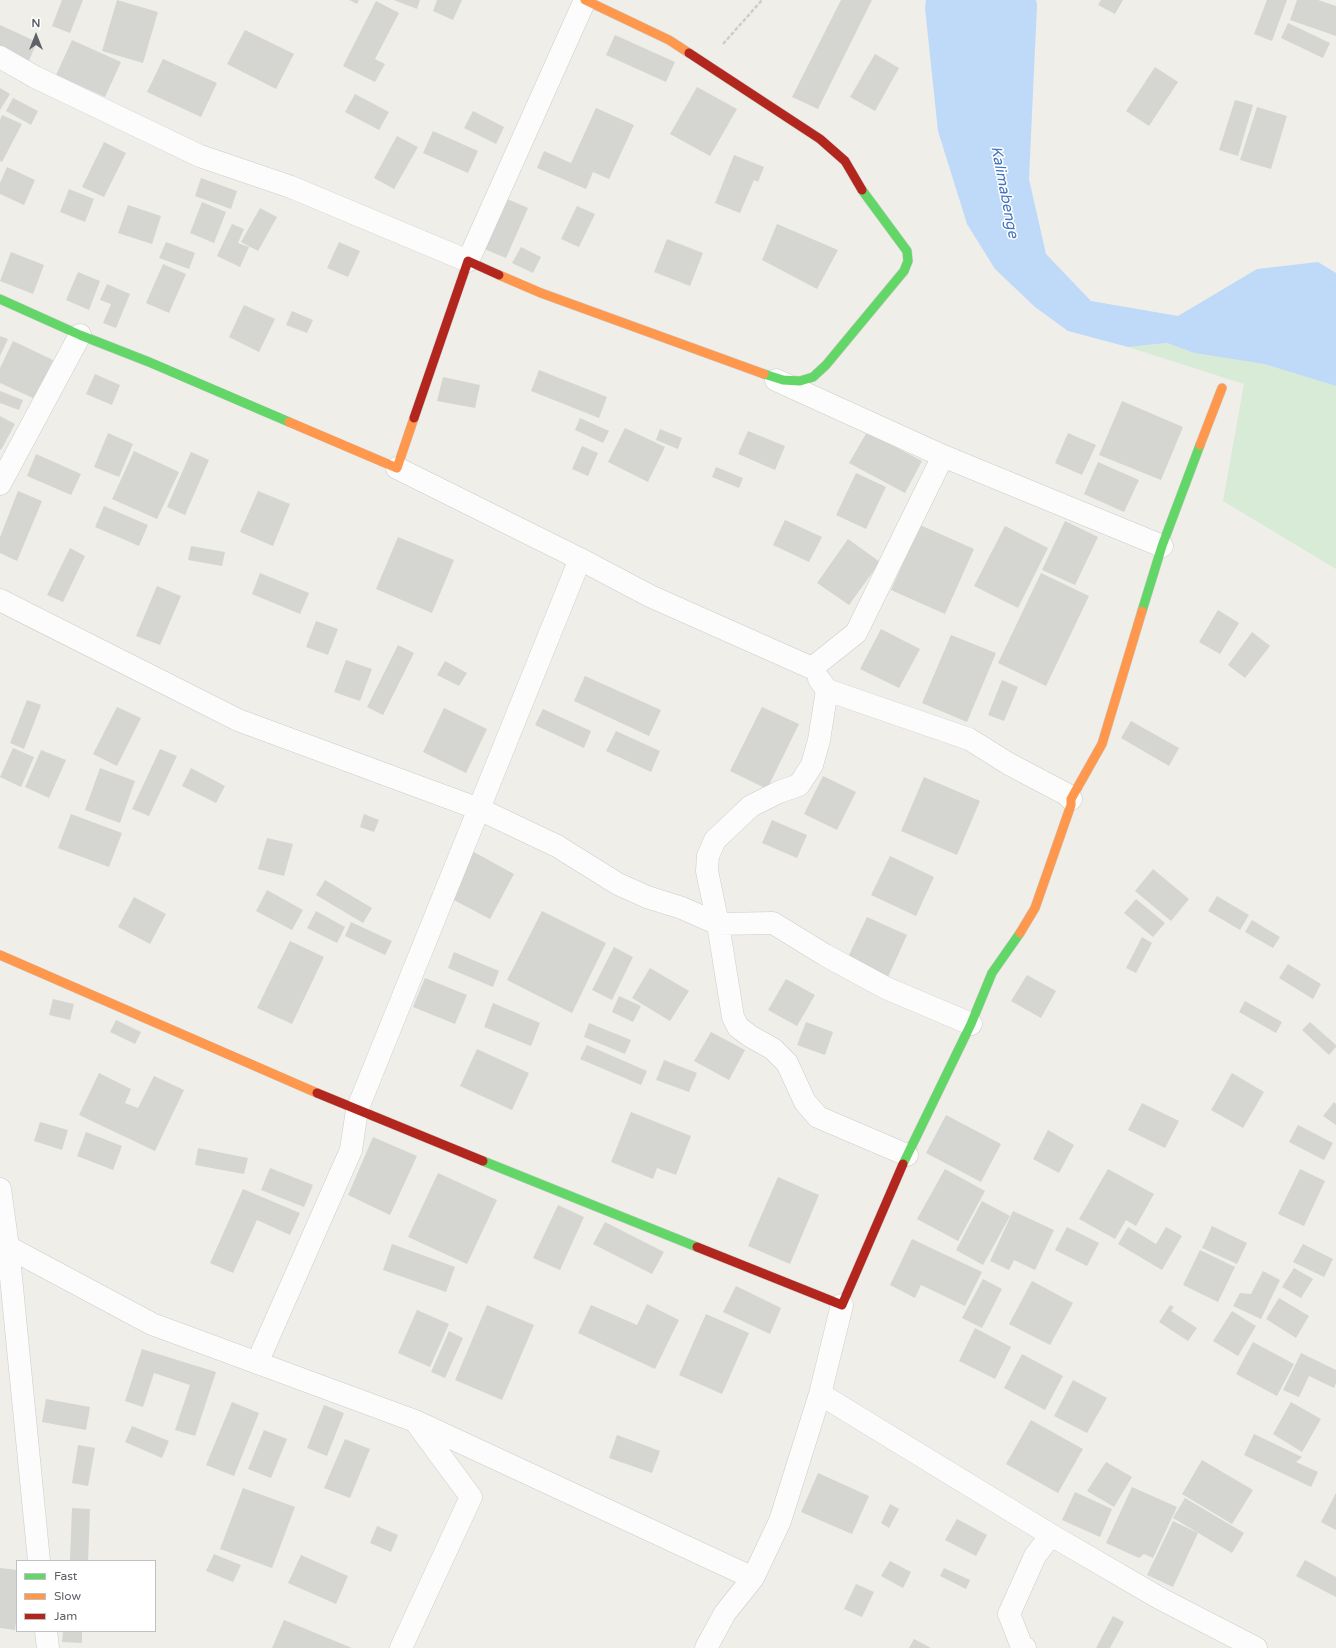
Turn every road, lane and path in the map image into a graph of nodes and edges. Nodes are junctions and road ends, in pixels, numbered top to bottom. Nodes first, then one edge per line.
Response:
1 (585, 0) edge
2 (762, 0) edge
3 (0, 57) edge
4 (705, 64) junction
5 (468, 261) junction
6 (0, 299) edge
7 (80, 335) junction
8 (765, 374) junction
9 (1222, 388) dead end
10 (943, 456) junction
11 (398, 468) junction
12 (0, 484) edge
13 (1162, 546) junction
14 (580, 559) junction
15 (0, 600) edge
16 (812, 668) junction
17 (827, 690) junction
18 (1071, 799) junction
19 (479, 809) junction
20 (718, 924) junction
21 (0, 955) edge
22 (971, 1024) junction
23 (357, 1110) junction
24 (907, 1155) junction
25 (0, 1189) edge
26 (8, 1247) junction
27 (842, 1305) junction
28 (256, 1363) junction
29 (820, 1394) junction
30 (415, 1421) junction
31 (1051, 1535) junction
32 (39, 1560) edge
33 (753, 1578) junction
34 (46, 1632) edge
35 (48, 1648) edge
36 (401, 1648) edge
37 (706, 1648) edge
38 (1025, 1648) edge
39 (1256, 1648) edge

1 - 4 street
1 - 5 street
2 - 4 path
3 - 5 street
4 - 8 street
5 - 8 street
5 - 11 street
6 - 7 street
7 - 11 street
7 - 12 street
8 - 10 street
9 - 13 street
10 - 13 street
10 - 16 street
11 - 14 street
13 - 18 street
14 - 16 street
14 - 19 street
15 - 19 street
16 - 17 street
17 - 18 street
17 - 20 street
18 - 22 street
19 - 20 street
19 - 23 street
20 - 22 street
20 - 24 street
21 - 23 street
22 - 24 street
23 - 27 street
23 - 28 street
24 - 27 street
25 - 26 street
26 - 28 street
26 - 32 street
27 - 29 street
28 - 30 street
29 - 31 street
29 - 33 street
30 - 33 street
30 - 36 street
31 - 38 street
31 - 39 street
33 - 37 street
34 - 35 street

